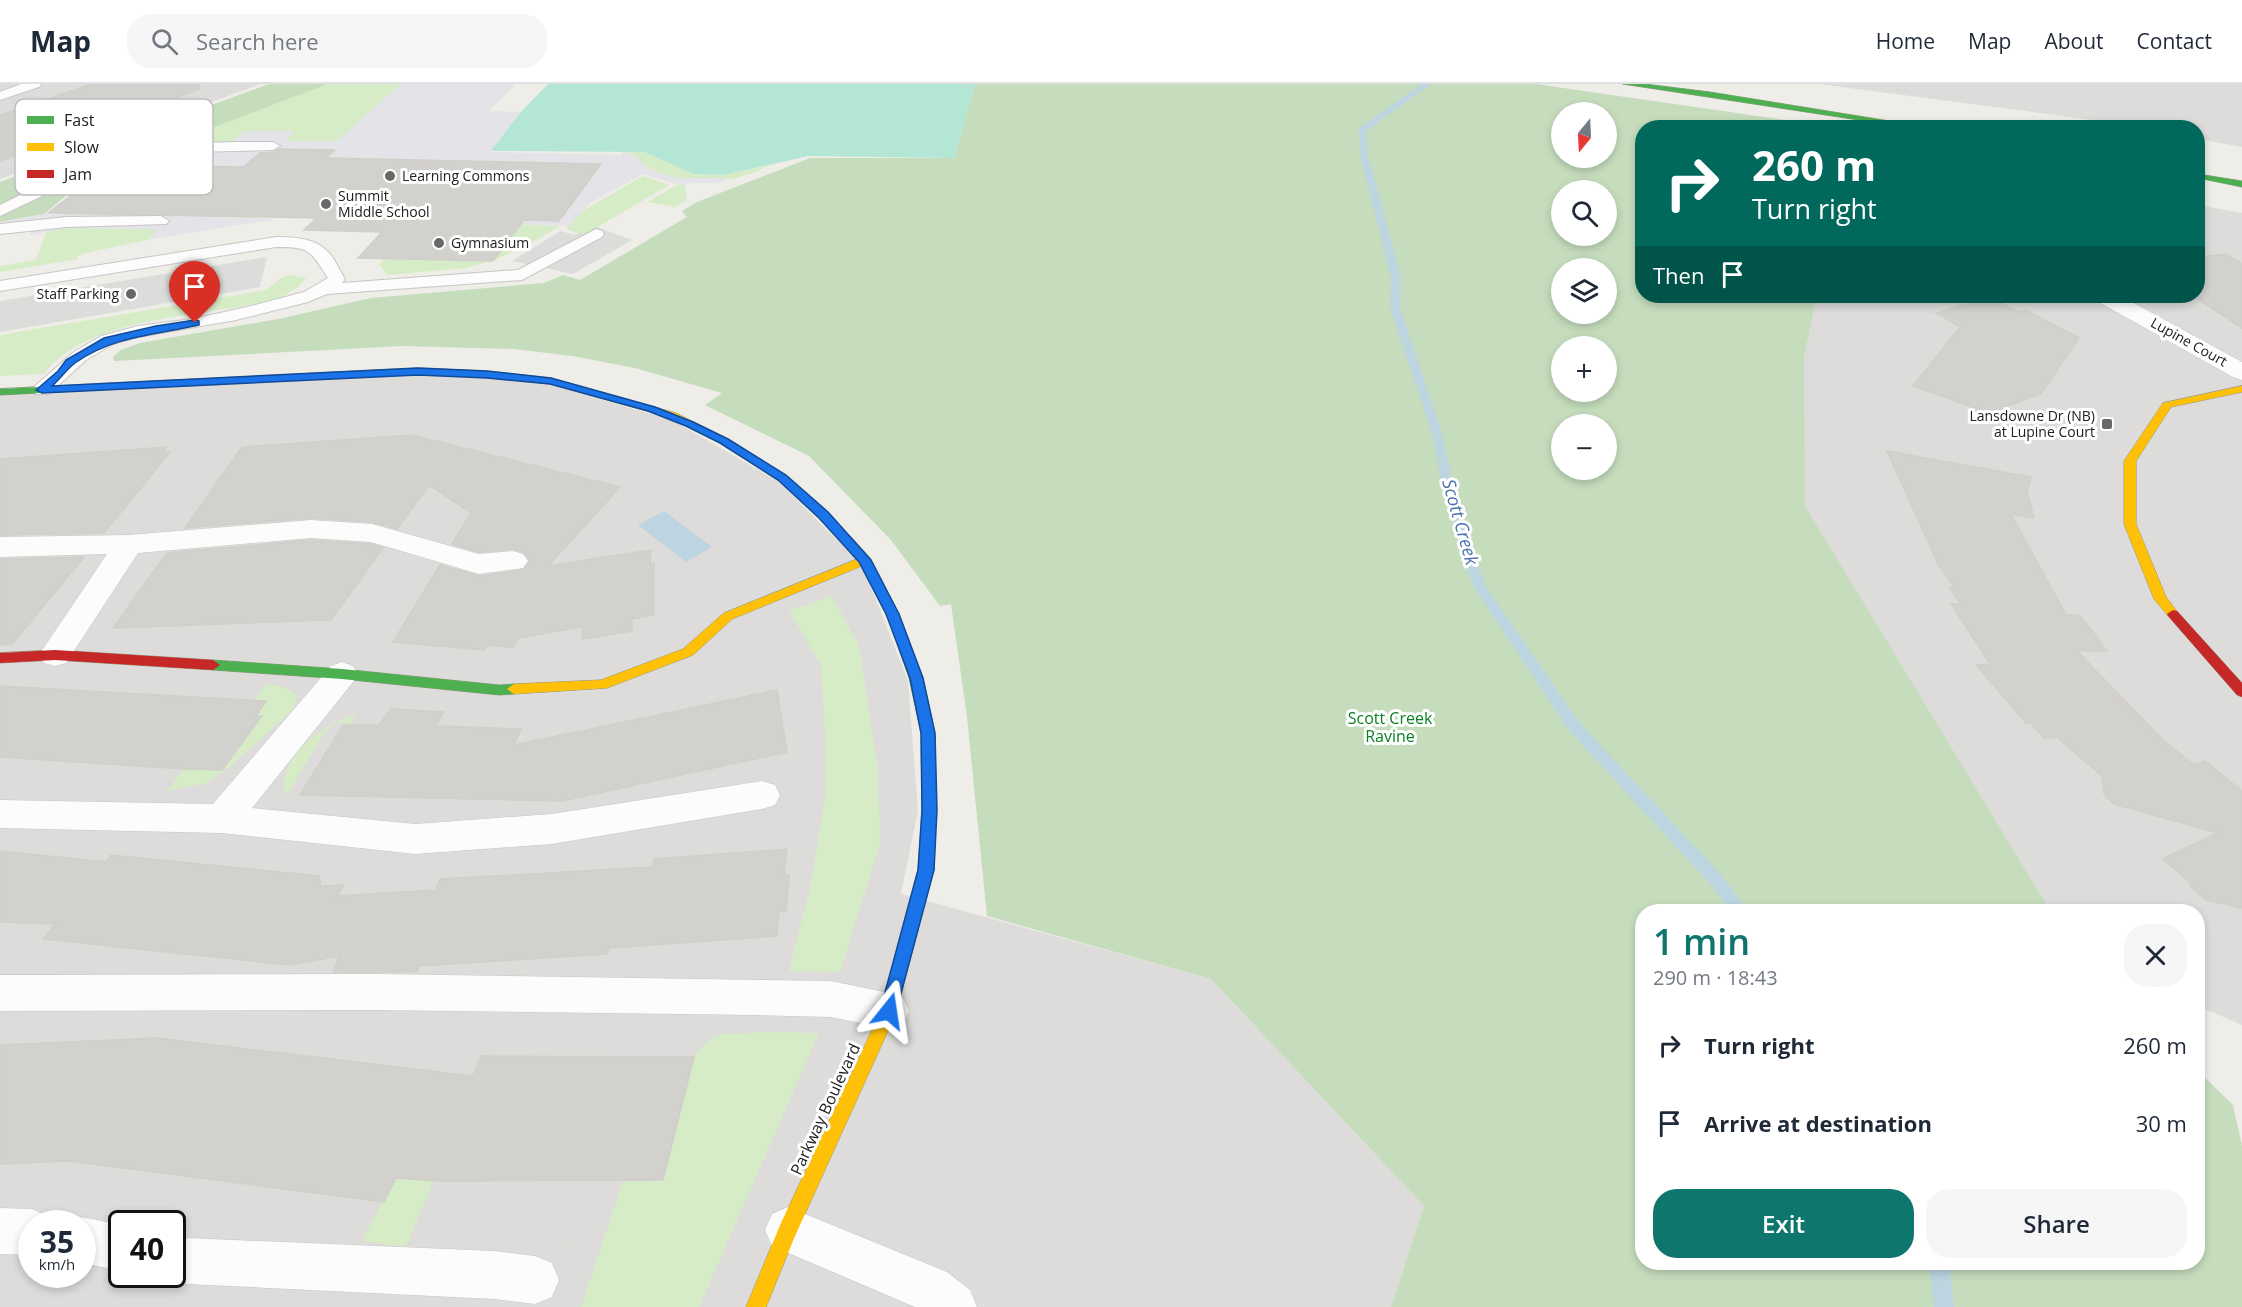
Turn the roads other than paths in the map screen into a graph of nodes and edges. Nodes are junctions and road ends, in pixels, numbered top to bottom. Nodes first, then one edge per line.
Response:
1 (34, 84) edge
2 (1627, 84) edge
3 (0, 96) edge
4 (1877, 120) edge
5 (273, 146) dead end
6 (213, 148) edge
7 (2205, 177) edge
8 (2242, 184) edge
9 (34, 195) edge
10 (0, 211) edge
11 (160, 221) dead end
12 (0, 229) edge
13 (596, 234) dead end
14 (0, 286) edge
15 (327, 289) junction
16 (2118, 303) edge
17 (2242, 372) edge
18 (2242, 389) edge
19 (42, 390) junction
20 (0, 392) edge
21 (129, 544) junction
22 (0, 547) edge
23 (865, 560) junction
24 (513, 561) dead end
25 (55, 655) junction
26 (0, 658) edge
27 (342, 674) junction
28 (2242, 692) edge
29 (762, 795) dead end
30 (0, 814) edge
31 (222, 819) junction
32 (0, 993) edge
33 (889, 1011) junction
34 (788, 1230) junction
35 (0, 1231) edge
36 (18, 1232) edge
37 (186, 1261) edge
38 (535, 1280) dead end
39 (756, 1307) edge
40 (953, 1307) edge

1 - 3 lane
2 - 4 street
5 - 6 lane
7 - 8 street
9 - 10 lane
11 - 12 lane
13 - 15 lane
14 - 15 lane
15 - 19 lane
16 - 17 street, Lupine Court
18 - 28 street
19 - 20 street, Parkway Boulevard
19 - 23 street, Parkway Boulevard
21 - 22 street
21 - 24 street
21 - 25 street
23 - 27 street
23 - 33 street, Parkway Boulevard
25 - 26 street
25 - 27 street
27 - 31 street
29 - 31 street
30 - 31 street
32 - 33 street
33 - 34 street, Parkway Boulevard
34 - 39 street, Parkway Boulevard
34 - 40 street
35 - 36 street
37 - 38 street

